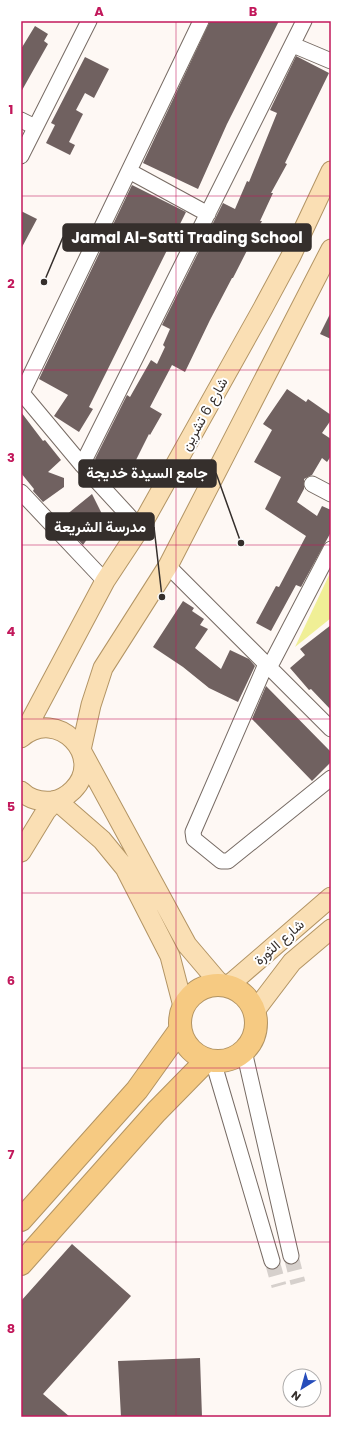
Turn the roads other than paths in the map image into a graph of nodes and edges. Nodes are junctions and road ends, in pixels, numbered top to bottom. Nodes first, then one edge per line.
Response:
1 (89, 21) edge
2 (202, 21) edge
3 (304, 21) edge
4 (293, 45) junction
5 (331, 61) edge
6 (21, 120) edge
7 (35, 127) junction
8 (21, 156) edge
9 (331, 170) edge
10 (129, 171) junction
11 (208, 214) junction
12 (331, 249) edge
13 (22, 393) edge
14 (82, 465) junction
15 (312, 484) dead end
16 (21, 492) edge
17 (331, 494) edge
18 (140, 528) junction
19 (331, 549) edge
20 (168, 566) junction
21 (105, 581) junction
22 (268, 666) junction
23 (331, 730) edge
24 (22, 737) edge
25 (80, 750) junction
26 (331, 778) edge
27 (21, 791) edge
28 (56, 800) junction
29 (21, 852) edge
30 (331, 897) edge
31 (331, 929) edge
32 (224, 985) junction
33 (183, 1006) junction
34 (254, 1012) junction
35 (180, 1030) junction
36 (244, 1051) junction
37 (210, 1061) junction
38 (21, 1220) edge
39 (291, 1256) tunnel mouth
40 (272, 1261) tunnel mouth
41 (21, 1264) edge

1 - 7 street
2 - 10 street
3 - 4 street
4 - 5 street
4 - 11 street
6 - 7 street
7 - 8 street
9 - 18 main road, شارع 6 تشرين
10 - 11 street
10 - 13 street
11 - 14 street
12 - 20 main road
13 - 14 street
14 - 18 street
15 - 17 street
16 - 21 street
18 - 21 main road, شارع 6 تشرين
19 - 22 street
20 - 22 street
20 - 25 main road
21 - 24 main road, شارع 6 تشرين
22 - 23 street
22 - 26 street
24 - 25 main road
25 - 28 main road
25 - 32 main road
27 - 28 main road
28 - 29 main road
28 - 33 main road
30 - 32 main road, شارع الثورة
31 - 34 main road, شارع الثورة
32 - 33 highway
32 - 34 highway
33 - 35 highway
34 - 36 highway
35 - 37 highway
35 - 38 highway
36 - 37 highway
36 - 39 street
37 - 40 street
37 - 41 highway

